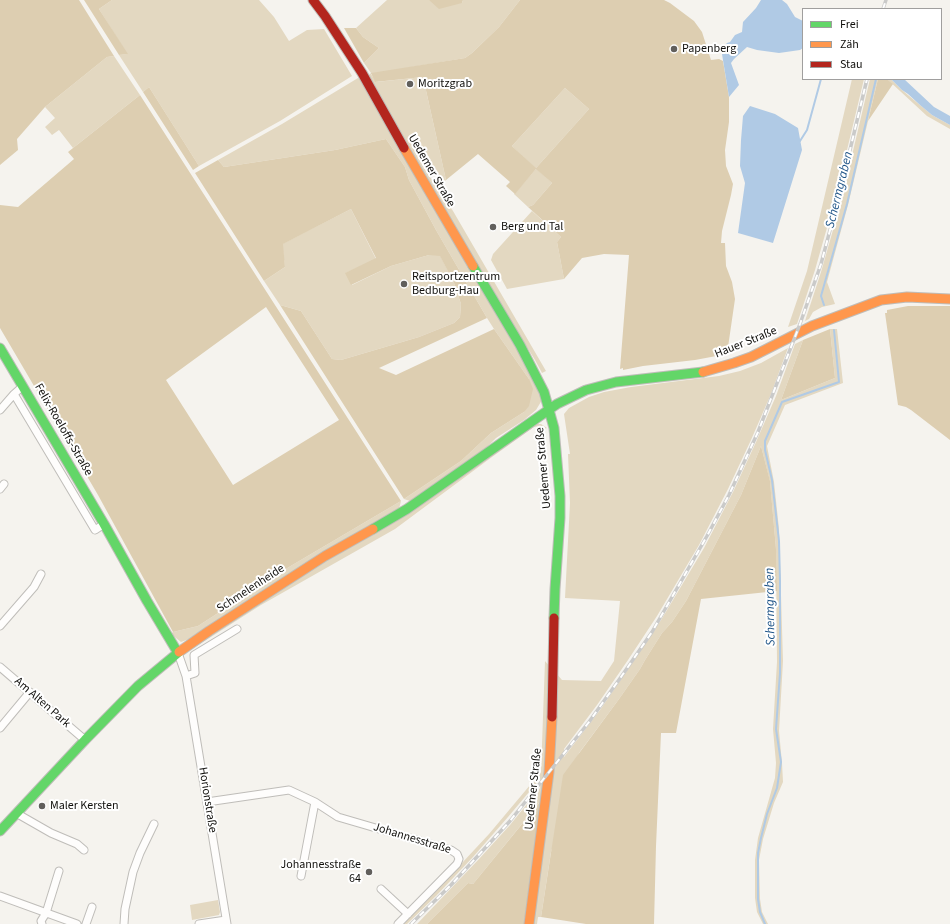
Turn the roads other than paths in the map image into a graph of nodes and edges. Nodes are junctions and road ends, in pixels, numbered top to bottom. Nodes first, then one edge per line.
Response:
1 (313, 0) edge
2 (950, 299) edge
3 (0, 348) edge
4 (23, 386) junction
5 (14, 394) junction
6 (549, 409) junction
7 (0, 410) edge
8 (104, 524) junction
9 (42, 574) dead end
10 (0, 626) edge
11 (237, 629) dead end
12 (178, 652) junction
13 (0, 667) edge
14 (186, 676) junction
15 (30, 692) junction
16 (0, 728) edge
17 (85, 740) junction
18 (207, 802) junction
19 (315, 802) junction
20 (16, 813) junction
21 (154, 824) dead end
22 (0, 831) edge
23 (84, 850) dead end
24 (60, 871) dead end
25 (301, 876) dead end
26 (381, 889) dead end
27 (0, 896) edge
28 (92, 907) dead end
29 (46, 913) junction
30 (408, 914) junction
31 (227, 922) edge
32 (42, 924) edge
33 (77, 924) edge
34 (86, 924) edge
35 (124, 924) edge
36 (199, 924) edge
37 (398, 924) edge
38 (530, 924) edge

1 - 6 street, Uedemer Straße
2 - 6 street, Hauer Straße
3 - 4 street, Felix-Roeloffs-Straße
4 - 5 street
4 - 8 street, Felix-Roeloffs-Straße
5 - 7 street
5 - 8 street, Felix-Roeloffs-Straße
6 - 12 street, Schmelenheide
6 - 38 street, Uedemer Straße
8 - 12 street, Felix-Roeloffs-Straße
9 - 10 street
11 - 14 street
12 - 14 street, Horionstraße
12 - 17 street, Schmelenheide
13 - 15 street, Am Alten Park
14 - 18 street, Horionstraße
15 - 16 street
15 - 17 street, Am Alten Park
17 - 20 street, Schmelenheide
18 - 19 street, Johannesstraße
18 - 31 street, Horionstraße
19 - 25 street
19 - 30 street, Johannesstraße
20 - 22 street, Schmelenheide
20 - 23 street
21 - 35 street
24 - 29 street
26 - 30 street
27 - 29 street
28 - 34 street
29 - 32 street
29 - 33 street
30 - 37 street, Johannesstraße
31 - 36 street

